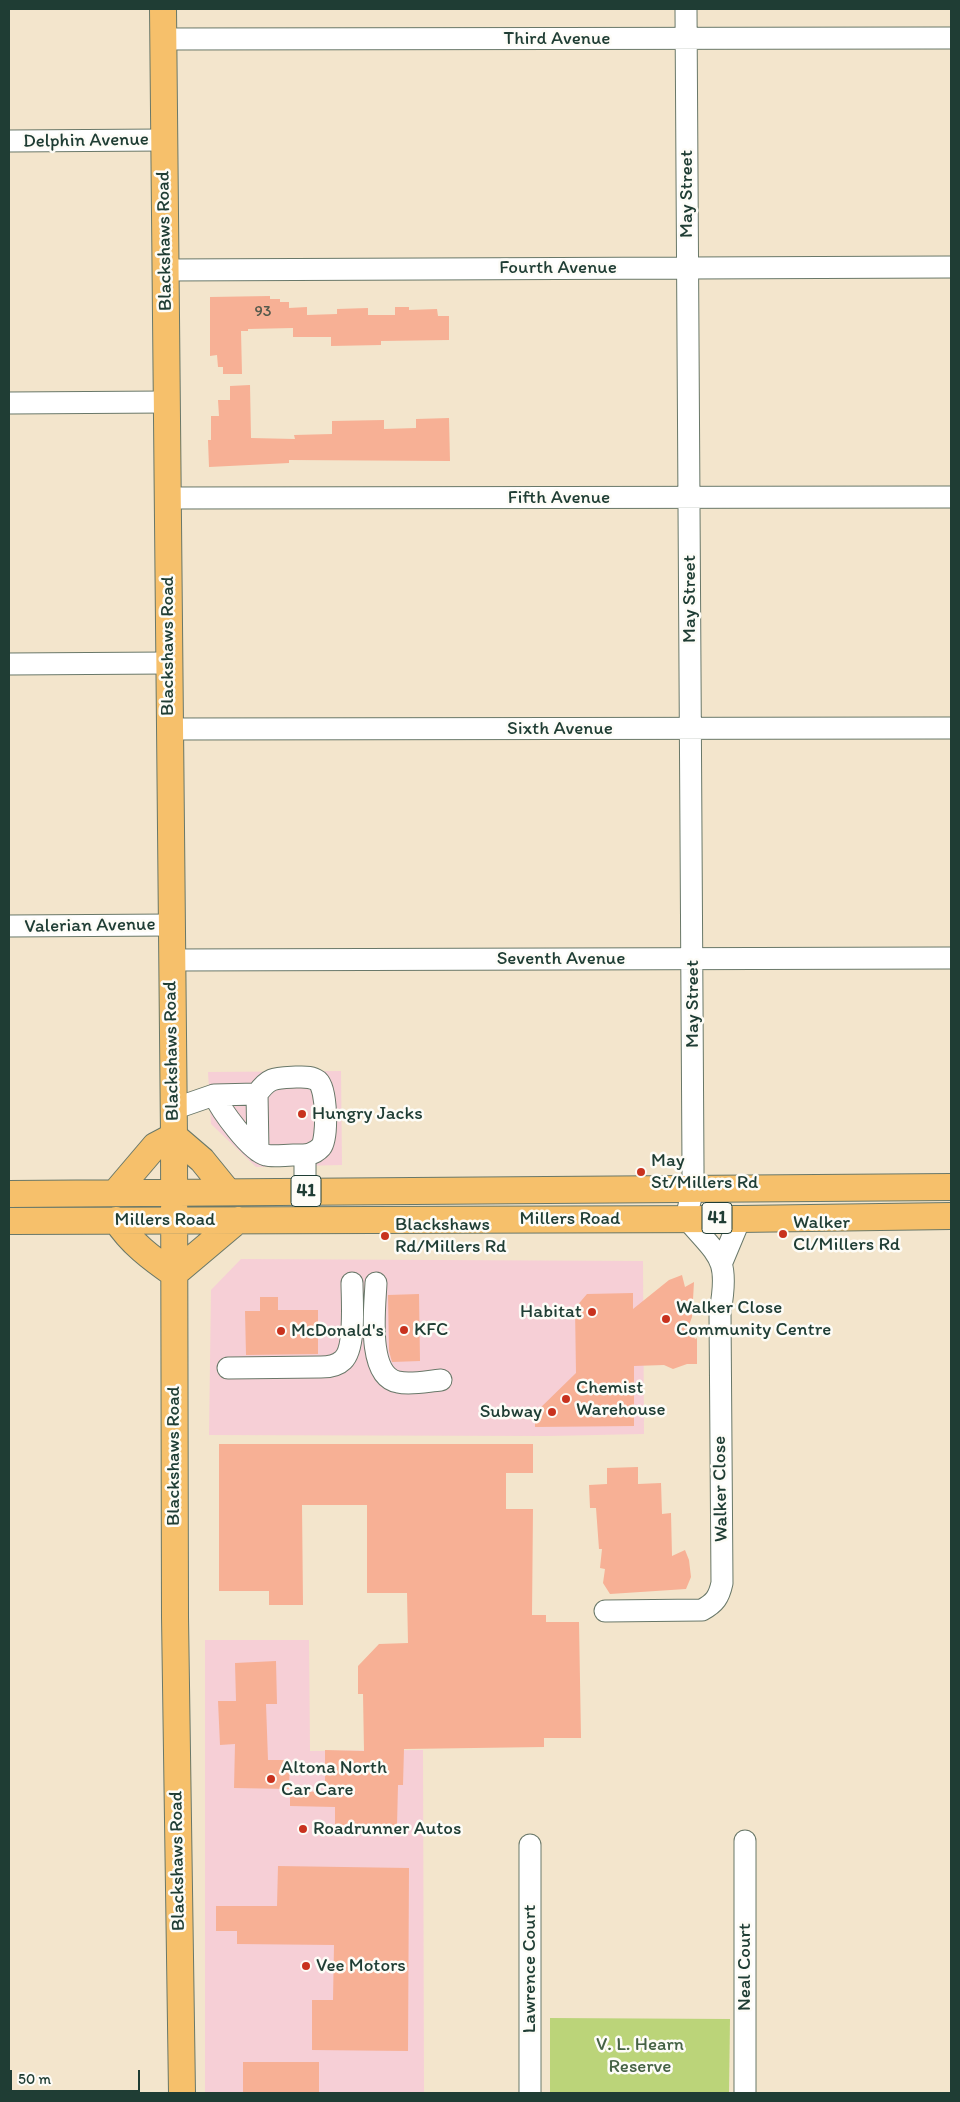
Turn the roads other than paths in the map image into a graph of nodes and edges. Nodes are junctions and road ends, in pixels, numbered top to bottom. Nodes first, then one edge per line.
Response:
1 (163, 9) edge
2 (686, 9) edge
3 (686, 38) junction
4 (951, 38) edge
5 (163, 39) junction
6 (164, 140) junction
7 (9, 141) edge
8 (951, 267) edge
9 (688, 268) junction
10 (165, 270) junction
11 (166, 402) junction
12 (9, 403) edge
13 (951, 497) edge
14 (167, 498) junction
15 (690, 498) junction
16 (168, 663) junction
17 (9, 664) edge
18 (692, 728) junction
19 (951, 728) edge
20 (169, 729) junction
21 (171, 925) junction
22 (9, 926) edge
23 (693, 958) junction
24 (951, 958) edge
25 (171, 960) junction
26 (257, 1094) junction
27 (214, 1095) junction
28 (173, 1096) junction
29 (174, 1136) junction
30 (258, 1151) junction
31 (305, 1155) junction
32 (951, 1187) edge
33 (693, 1189) junction
34 (305, 1191) junction
35 (173, 1192) junction
36 (228, 1192) junction
37 (115, 1193) junction
38 (9, 1194) edge
39 (951, 1216) edge
40 (696, 1218) junction
41 (174, 1219) junction
42 (740, 1219) junction
43 (116, 1220) junction
44 (238, 1220) junction
45 (9, 1221) edge
46 (722, 1262) junction
47 (174, 1274) junction
48 (352, 1283) dead end
49 (376, 1290) dead end
50 (228, 1368) dead end
51 (441, 1380) dead end
52 (605, 1611) dead end
53 (745, 1841) dead end
54 (530, 1845) dead end
55 (182, 2093) edge
56 (530, 2093) edge
57 (745, 2093) edge

1 - 5 main road, Blackshaws Road
2 - 3 street, May Street
3 - 4 street, Third Avenue
3 - 5 street, Third Avenue
3 - 9 street, May Street
5 - 6 main road, Blackshaws Road
6 - 7 street, Delphin Avenue
6 - 10 main road, Blackshaws Road
8 - 9 street, Fourth Avenue
9 - 10 street, Fourth Avenue
9 - 15 street, May Street
10 - 11 main road, Blackshaws Road
11 - 12 street
11 - 14 main road, Blackshaws Road
13 - 15 street, Fifth Avenue
14 - 15 street, Fifth Avenue
14 - 16 main road, Blackshaws Road
15 - 18 street, May Street
16 - 17 street
16 - 20 main road, Blackshaws Road
18 - 19 street, Sixth Avenue
18 - 20 street, Sixth Avenue
18 - 23 street, May Street
20 - 21 main road, Blackshaws Road
21 - 22 street, Valerian Avenue
21 - 25 main road, Blackshaws Road
23 - 24 street, Seventh Avenue
23 - 25 street, Seventh Avenue
23 - 33 street, May Street
25 - 28 main road, Blackshaws Road
26 - 27 street
26 - 30 street
26 - 31 street
27 - 28 street
27 - 30 street
28 - 29 main road, Blackshaws Road
29 - 35 main road, Blackshaws Road
29 - 36 main road
29 - 37 main road
30 - 31 street
31 - 34 street
32 - 33 main road, Millers Road / 41
33 - 34 main road, Millers Road / 41
33 - 40 street, May Street
34 - 36 main road, Millers Road / 41
35 - 36 main road, Millers Road / 41
35 - 37 main road, Millers Road / 41
35 - 41 main road, Blackshaws Road
37 - 38 main road, Millers Road / 41
39 - 42 main road, Millers Road / 41
40 - 42 main road, Millers Road / 41
40 - 44 main road, Millers Road / 41
40 - 46 street
41 - 43 main road, Millers Road / 41
41 - 44 main road, Millers Road / 41
41 - 47 main road, Blackshaws Road
42 - 46 street, Walker Close
43 - 45 main road, Millers Road / 41
43 - 47 main road
44 - 47 main road
46 - 52 street, Walker Close
47 - 55 main road, Blackshaws Road
48 - 50 street
49 - 51 street
53 - 57 street, Neal Court
54 - 56 street, Lawrence Court

